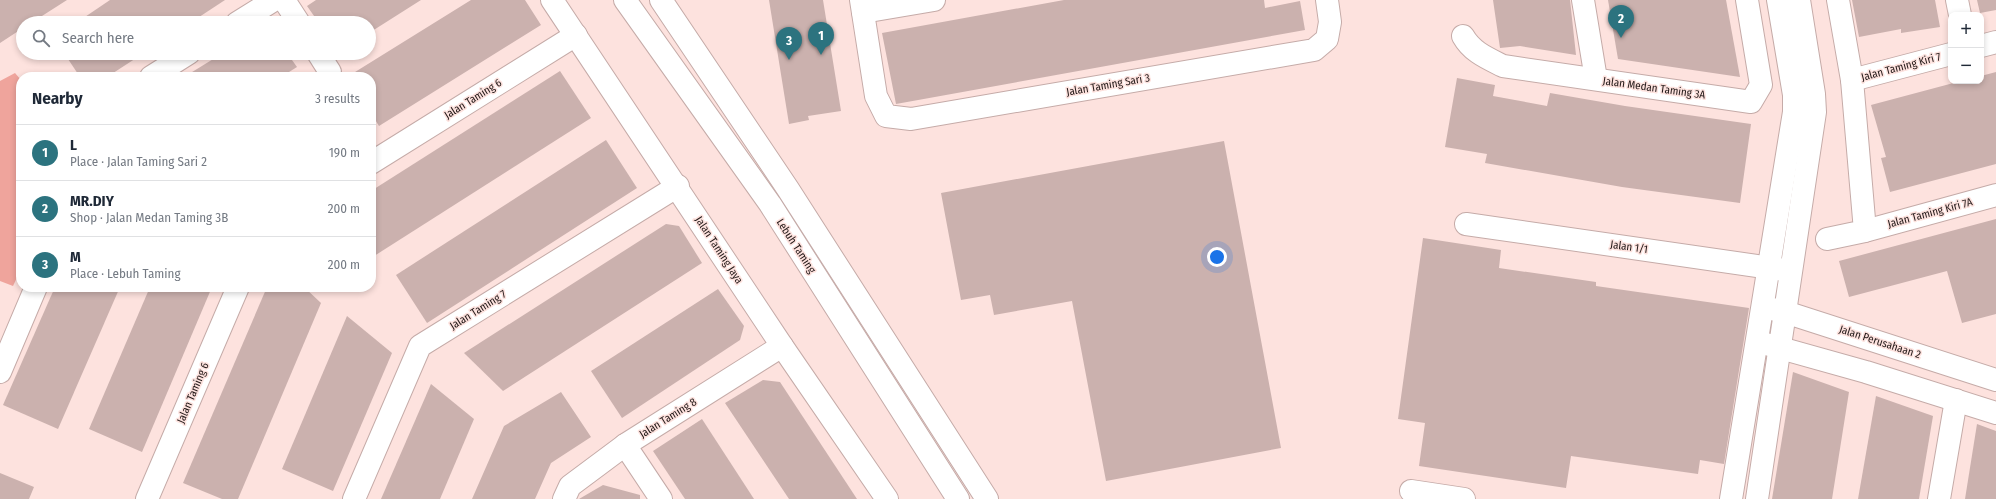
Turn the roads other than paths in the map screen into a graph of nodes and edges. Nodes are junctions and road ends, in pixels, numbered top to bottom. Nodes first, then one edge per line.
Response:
1 (274, 0) edge
2 (284, 0) edge
3 (552, 0) edge
4 (625, 0) edge
5 (661, 0) edge
6 (934, 0) edge
7 (1327, 0) edge
8 (1583, 0) edge
9 (1747, 0) edge
10 (1778, 0) edge
11 (1799, 0) edge
12 (1838, 0) edge
13 (1957, 0) edge
14 (862, 6) edge
15 (1959, 12) edge
16 (248, 16) edge
17 (294, 16) edge
18 (576, 35) junction
19 (1463, 36) dead end
20 (1996, 42) edge
21 (1984, 45) edge
22 (1948, 55) edge
23 (178, 60) edge
24 (322, 60) edge
25 (159, 72) edge
26 (330, 72) dead end
27 (1596, 79) junction
28 (1852, 80) junction
29 (376, 160) edge
30 (678, 186) junction
31 (1996, 195) edge
32 (1466, 224) dead end
33 (1865, 231) junction
34 (1827, 239) dead end
35 (1770, 268) junction
36 (1792, 271) junction
37 (34, 292) edge
38 (236, 292) edge
39 (1763, 307) junction
40 (1785, 312) junction
41 (1757, 342) junction
42 (782, 346) junction
43 (1780, 347) junction
44 (0, 372) edge
45 (1996, 380) edge
46 (1956, 400) junction
47 (1996, 414) edge
48 (625, 445) junction
49 (1411, 491) dead end
50 (147, 499) edge
51 (354, 499) edge
52 (564, 499) edge
53 (661, 499) edge
54 (887, 499) edge
55 (958, 499) edge
56 (987, 499) edge
57 (1464, 499) edge
58 (1731, 499) edge
59 (1757, 499) edge
60 (1939, 499) edge

1 - 16 street
2 - 17 street
3 - 18 street, Jalan Taming Jaya
4 - 55 street, Lebuh Taming
5 - 56 street
6 - 14 street
7 - 14 street, Jalan Taming Sari 3
8 - 27 street
9 - 27 street, Jalan Medan Taming 3A
10 - 35 street
11 - 36 street
12 - 28 street
13 - 15 street
18 - 29 street, Jalan Taming 6
18 - 30 street, Jalan Taming Jaya
19 - 27 street, Jalan Medan Taming 3A
20 - 21 street
22 - 28 street, Jalan Taming Kiri 7
23 - 25 street
24 - 26 street
28 - 33 street
30 - 42 street, Jalan Taming Jaya
30 - 51 street, Jalan Taming 7
31 - 33 street, Jalan Taming Kiri 7A
32 - 35 street, Jalan 1/1
33 - 34 street, Jalan Taming Kiri 7A
35 - 36 street, Jalan 1/1
35 - 39 street
36 - 40 street
37 - 44 street
38 - 50 street, Jalan Taming 6
39 - 40 street, Jalan Perusahaan 2
39 - 41 street
40 - 43 street
40 - 45 street, Jalan Perusahaan 2
41 - 43 street
41 - 58 street
42 - 48 street, Jalan Taming 8
42 - 54 street, Jalan Taming Jaya
43 - 46 street
43 - 59 street
46 - 47 street
46 - 60 street
48 - 52 street, Jalan Taming 8
48 - 53 street
49 - 57 street

